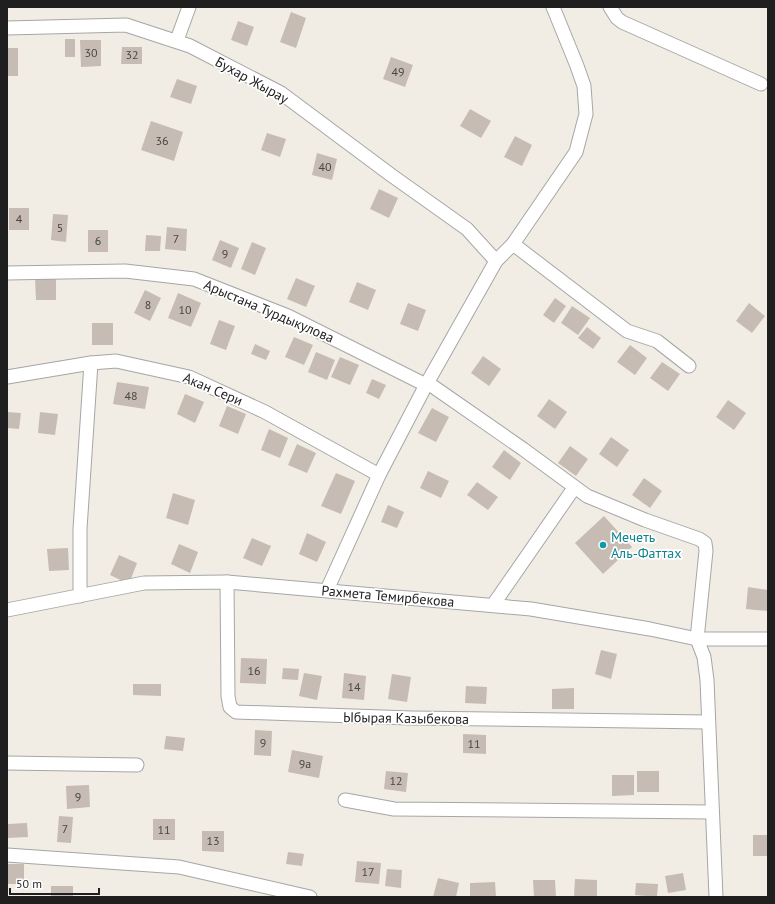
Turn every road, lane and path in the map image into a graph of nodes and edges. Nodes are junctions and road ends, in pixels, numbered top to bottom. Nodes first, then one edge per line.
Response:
1 (189, 7) edge
2 (553, 7) edge
3 (610, 7) edge
4 (7, 28) edge
5 (177, 40) junction
6 (761, 84) dead end
7 (513, 244) junction
8 (496, 261) junction
9 (7, 273) edge
10 (91, 363) junction
11 (689, 366) dead end
12 (7, 377) edge
13 (427, 384) junction
14 (380, 475) junction
15 (574, 488) junction
16 (226, 582) junction
17 (326, 590) junction
18 (80, 596) junction
19 (493, 605) junction
20 (7, 610) edge
21 (697, 639) junction
22 (768, 639) edge
23 (708, 722) junction
24 (7, 763) edge
25 (137, 764) dead end
26 (345, 800) dead end
27 (711, 812) junction
28 (7, 855) edge
29 (310, 897) edge
30 (716, 897) edge

1 - 5 street
2 - 7 street
3 - 6 street
4 - 5 street, Бухар Жырау
5 - 8 street, Бухар Жырау
7 - 8 street
7 - 11 street
8 - 13 street
9 - 13 street, Арыстана Турдыкулова
10 - 12 street, Акан Сери
10 - 14 street, Акан Сери
10 - 18 street
13 - 14 street
13 - 15 street, Арыстана Турдыкулова
14 - 17 street
15 - 19 street
15 - 21 street, Арыстана Турдыкулова
16 - 17 street, Рахмета Темирбекова
16 - 18 street, Рахмета Темирбекова
16 - 23 street, Ыбырая Казыбекова
17 - 19 street, Рахмета Темирбекова
18 - 20 street, Рахмета Темирбекова
19 - 21 street, Рахмета Темирбекова
21 - 22 street, Рахмета Темирбекова
21 - 23 street
23 - 27 street
24 - 25 street
26 - 27 street
27 - 30 street
28 - 29 street

